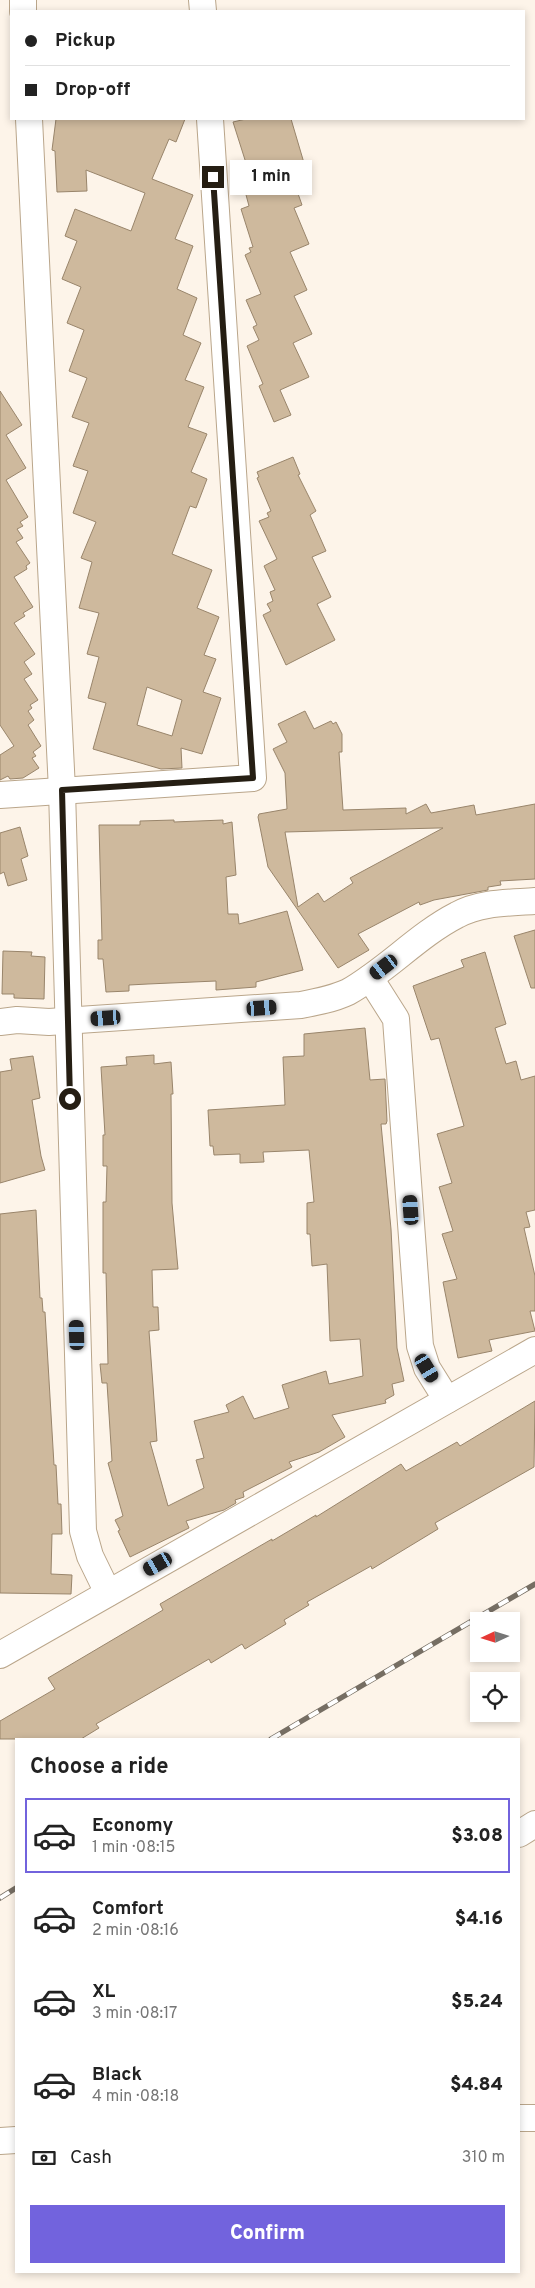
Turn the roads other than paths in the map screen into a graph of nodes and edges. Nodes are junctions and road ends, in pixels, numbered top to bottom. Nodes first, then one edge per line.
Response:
1 (29, 120) edge
2 (210, 120) edge
3 (62, 790) junction
4 (0, 795) edge
5 (535, 901) edge
6 (370, 978) junction
7 (68, 1021) junction
8 (0, 1022) edge
9 (535, 1350) edge
10 (447, 1400) junction
11 (108, 1593) junction
12 (0, 1654) edge
13 (535, 1824) edge
14 (520, 1833) edge
15 (520, 2118) edge
16 (535, 2118) edge
17 (15, 2140) edge
18 (0, 2141) edge

1 - 3 street
2 - 3 street
3 - 4 street
3 - 7 street
5 - 6 street
6 - 7 street
6 - 10 street
7 - 8 street
7 - 11 street
9 - 10 street
10 - 11 street
11 - 12 street
13 - 14 street
15 - 16 street
17 - 18 street

